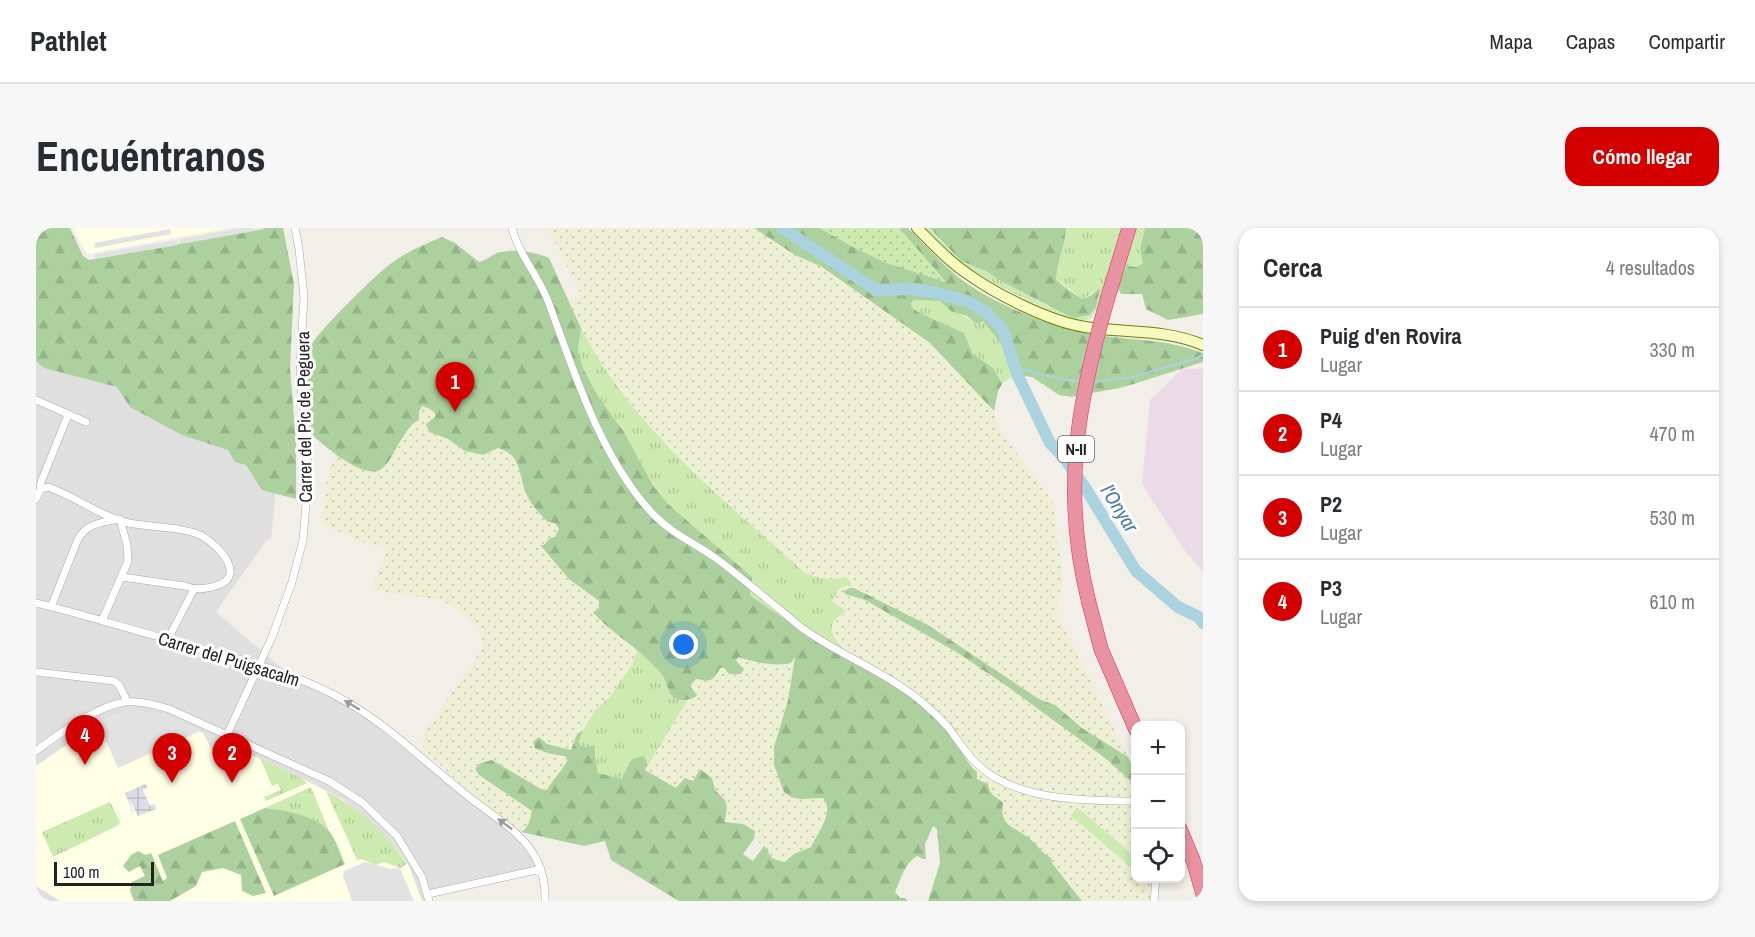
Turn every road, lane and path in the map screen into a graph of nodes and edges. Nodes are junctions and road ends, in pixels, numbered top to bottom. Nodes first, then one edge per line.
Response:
1 (295, 228) edge
2 (512, 228) edge
3 (917, 228) edge
4 (1129, 228) edge
5 (1201, 344) edge
6 (36, 400) edge
7 (68, 415) junction
8 (86, 422) dead end
9 (40, 490) junction
10 (36, 500) edge
11 (120, 519) junction
12 (122, 577) junction
13 (194, 590) junction
14 (36, 603) edge
15 (51, 607) junction
16 (102, 621) junction
17 (168, 639) junction
18 (259, 666) junction
19 (36, 672) edge
20 (127, 702) junction
21 (1132, 721) edge
22 (227, 735) junction
23 (36, 751) edge
24 (1131, 801) edge
25 (1185, 841) edge
26 (541, 869) junction
27 (1156, 883) edge
28 (1203, 894) edge
29 (428, 897) edge
30 (545, 901) edge
31 (1154, 901) edge

1 - 18 street, Carrer del Pic de Peguera
2 - 24 street
3 - 5 main road
4 - 21 highway, N-II, bridge
6 - 7 street
7 - 8 street
7 - 9 street
9 - 10 street
9 - 11 street
11 - 12 street
11 - 13 street
11 - 15 street
12 - 13 street
12 - 16 street
13 - 17 street
14 - 15 street, Carrer del Puigsacalm
15 - 16 street, Carrer del Puigsacalm
16 - 17 street, Carrer del Puigsacalm
17 - 18 street, Carrer del Puigsacalm
18 - 22 street, Carrer del Pic de Peguera
26 -> 18 street, Carrer del Puigsacalm
19 - 20 street
20 - 22 street
20 - 23 street
22 - 29 street
25 - 28 highway
26 - 29 street
26 - 30 street, Carrer del Puigsacalm
27 - 31 street

